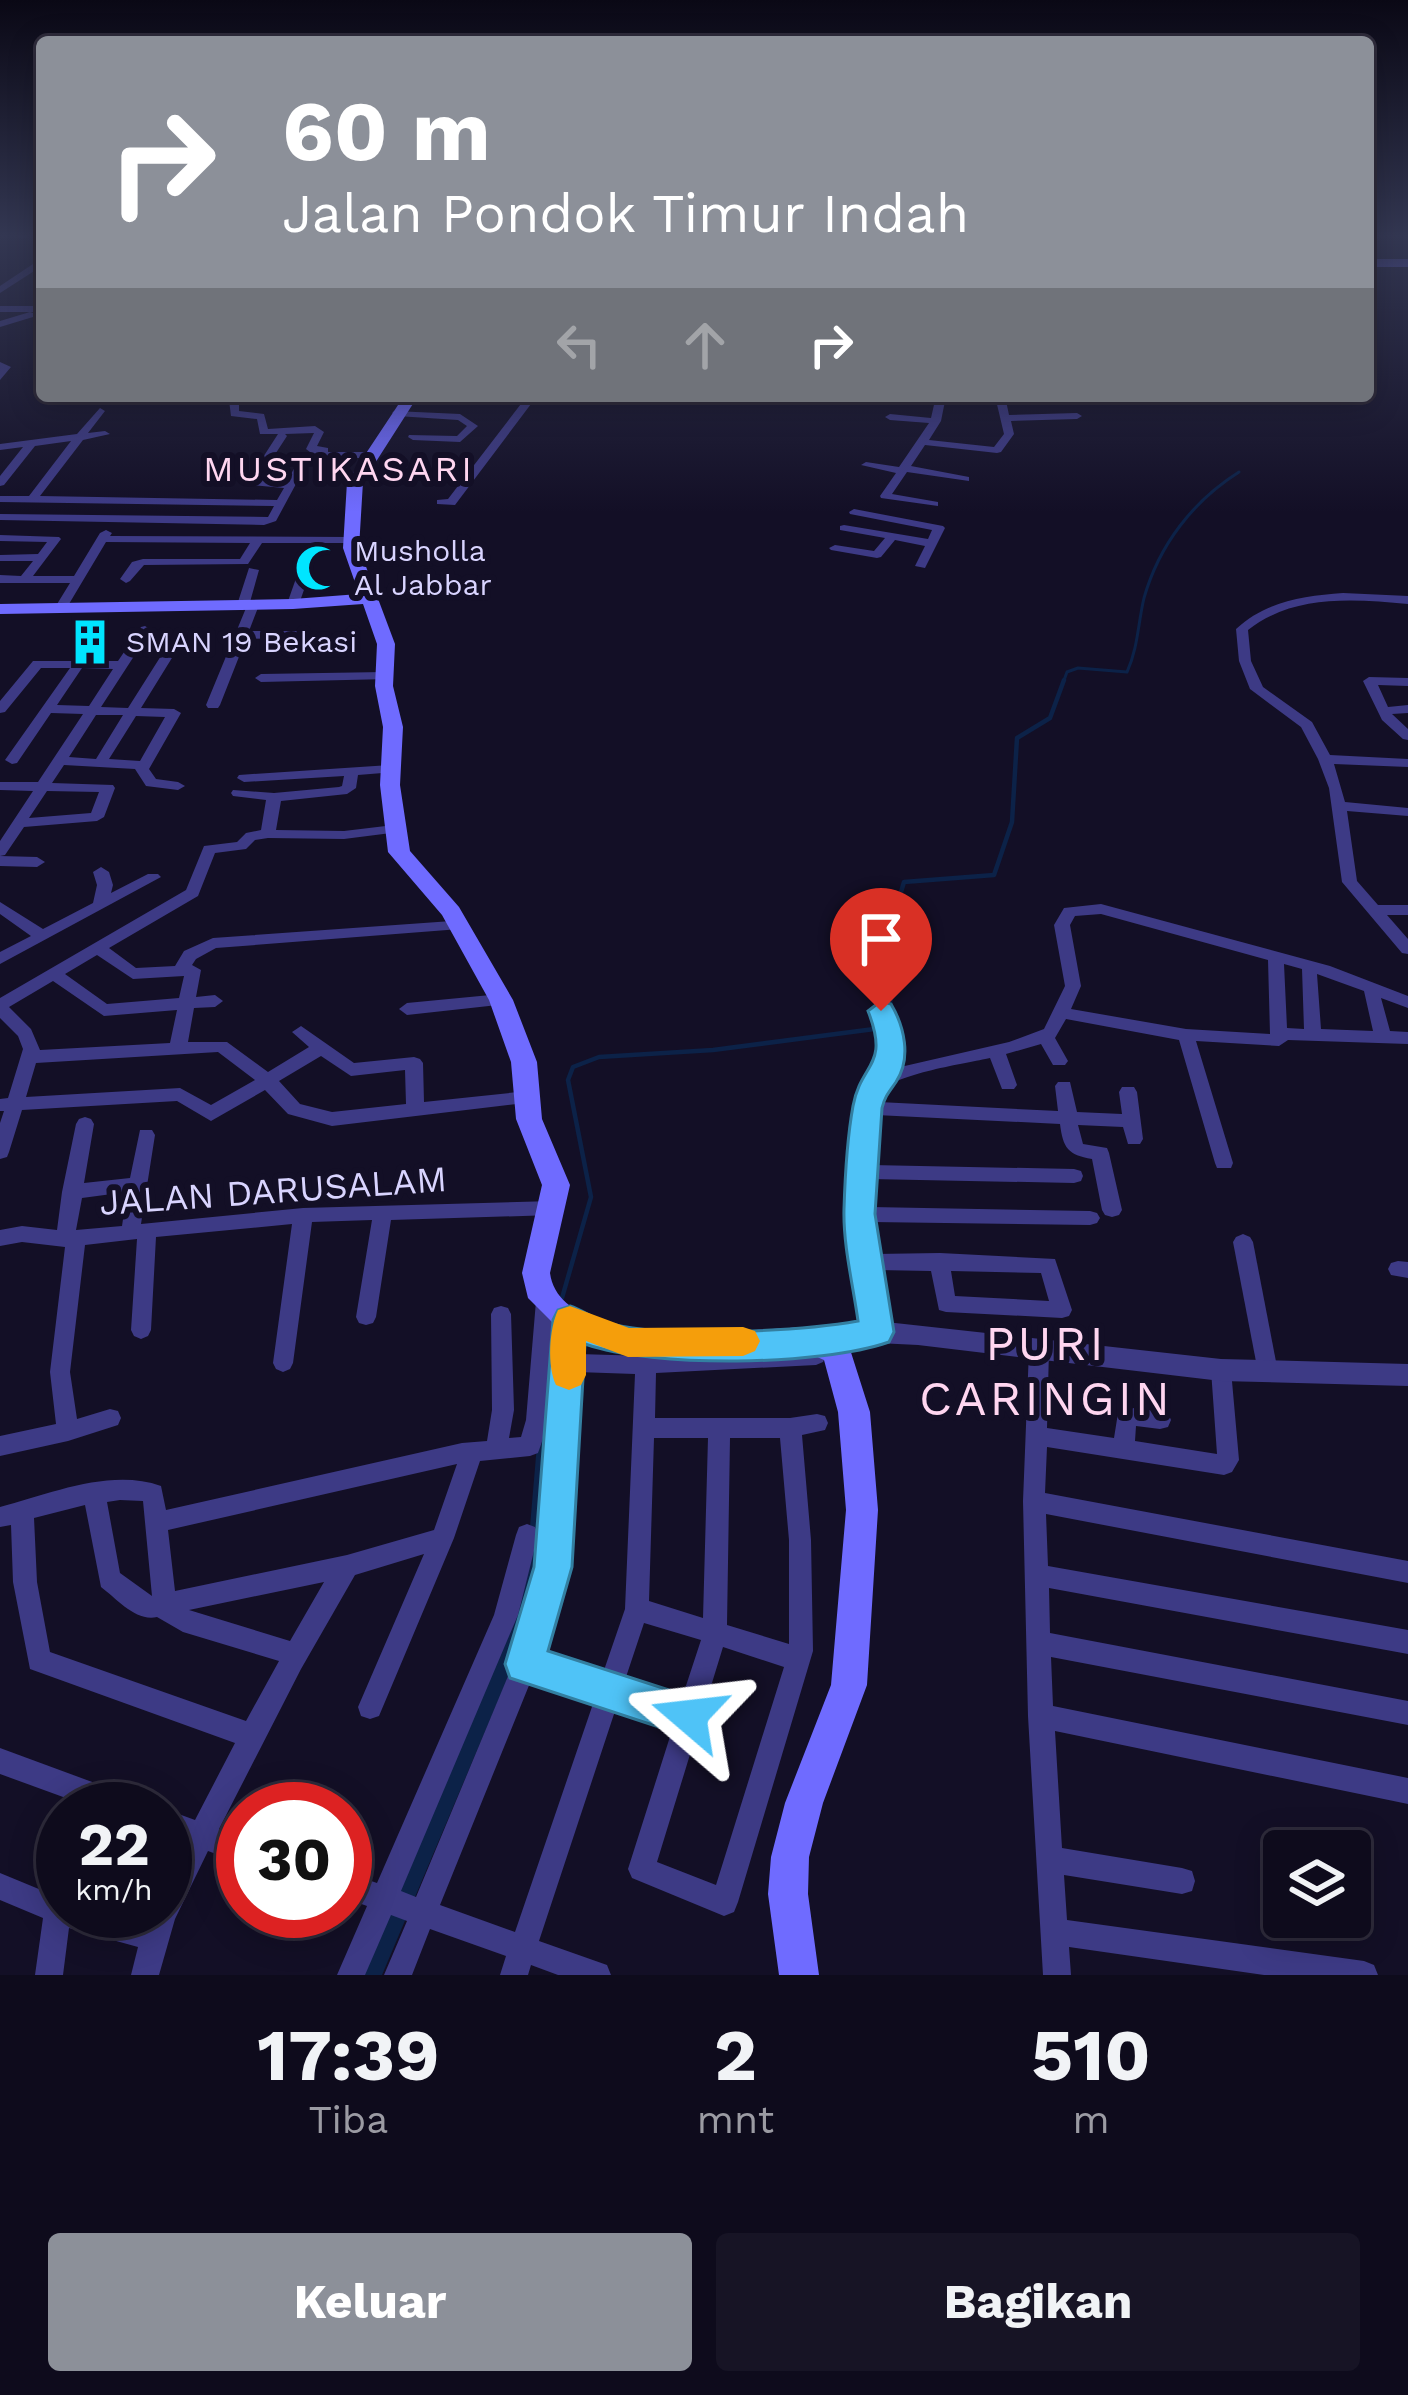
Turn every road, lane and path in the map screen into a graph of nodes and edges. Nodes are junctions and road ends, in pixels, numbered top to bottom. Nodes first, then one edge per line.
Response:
1 (0, 365) edge
2 (0, 377) edge
3 (234, 402) edge
4 (406, 402) edge
5 (940, 402) edge
6 (1001, 402) edge
7 (518, 403) edge
8 (100, 411) dead end
9 (397, 413) junction
10 (443, 416) junction
11 (1077, 416) dead end
12 (890, 417) dead end
13 (1005, 418) junction
14 (936, 421) junction
15 (105, 434) dead end
16 (282, 436) dead end
17 (77, 437) junction
18 (413, 437) dead end
19 (430, 438) junction
20 (923, 442) junction
21 (32, 443) junction
22 (0, 447) edge
23 (371, 453) junction
24 (866, 465) dead end
25 (904, 470) junction
26 (964, 479) dead end
27 (0, 483) edge
28 (292, 485) junction
29 (0, 499) edge
30 (32, 499) junction
31 (129, 500) junction
32 (282, 503) junction
33 (854, 512) dead end
34 (0, 517) edge
35 (115, 518) junction
36 (918, 523) junction
37 (844, 528) dead end
38 (892, 537) junction
39 (0, 538) edge
40 (102, 539) junction
41 (350, 540) junction
42 (256, 543) junction
43 (930, 543) junction
44 (835, 548) dead end
45 (41, 557) junction
46 (0, 558) edge
47 (921, 566) dead end
48 (306, 567) dead end
49 (253, 570) dead end
50 (126, 578) dead end
51 (0, 579) edge
52 (25, 579) junction
53 (74, 580) junction
54 (370, 598) junction
55 (1408, 600) edge
56 (293, 604) junction
57 (248, 605) junction
58 (0, 609) edge
59 (59, 609) junction
60 (145, 630) dead end
61 (182, 632) dead end
62 (242, 634) junction
63 (294, 652) dead end
64 (79, 664) junction
65 (121, 665) junction
66 (384, 676) junction
67 (261, 678) dead end
68 (1408, 682) edge
69 (0, 685) edge
70 (18, 686) junction
71 (213, 705) dead end
72 (0, 709) edge
73 (47, 709) junction
74 (91, 710) junction
75 (1408, 710) edge
76 (1384, 711) junction
77 (135, 712) junction
78 (1408, 736) edge
79 (6, 759) edge
80 (1325, 759) junction
81 (58, 761) junction
82 (100, 763) junction
83 (1408, 763) edge
84 (142, 765) junction
85 (390, 769) junction
86 (352, 772) junction
87 (0, 782) edge
88 (178, 786) dead end
89 (42, 787) junction
90 (274, 797) junction
91 (1338, 806) junction
92 (1408, 812) edge
93 (21, 823) junction
94 (394, 829) junction
95 (268, 833) junction
96 (0, 856) edge
97 (37, 862) dead end
98 (101, 872) dead end
99 (153, 878) dead end
100 (100, 905) junction
101 (0, 907) edge
102 (1376, 910) junction
103 (1408, 910) edge
104 (460, 924) junction
105 (42, 936) junction
106 (98, 948) junction
107 (1408, 949) edge
108 (1276, 958) junction
109 (0, 959) edge
110 (182, 970) junction
111 (1309, 972) dead end
112 (53, 974) junction
113 (501, 1000) junction
114 (215, 1001) dead end
115 (1408, 1002) edge
116 (187, 1003) junction
117 (0, 1007) edge
118 (407, 1009) dead end
119 (881, 1011) dead end
120 (1062, 1012) junction
121 (1408, 1013) edge
122 (301, 1032) dead end
123 (1286, 1034) dead end
124 (1186, 1035) junction
125 (1312, 1035) junction
126 (1046, 1037) junction
127 (1383, 1037) junction
128 (1408, 1038) edge
129 (178, 1048) junction
130 (322, 1048) junction
131 (996, 1050) junction
132 (31, 1057) junction
133 (1059, 1061) dead end
134 (886, 1075) junction
135 (266, 1079) junction
136 (1008, 1085) dead end
137 (1064, 1086) dead end
138 (1128, 1092) dead end
139 (528, 1096) junction
140 (8, 1104) edge
141 (868, 1108) junction
142 (416, 1109) junction
143 (1066, 1119) junction
144 (85, 1124) dead end
145 (146, 1135) dead end
146 (0, 1151) edge
147 (1224, 1163) dead end
148 (862, 1172) junction
149 (1074, 1176) dead end
150 (137, 1184) junction
151 (71, 1192) junction
152 (553, 1208) junction
153 (1112, 1210) dead end
154 (383, 1211) junction
155 (859, 1214) junction
156 (303, 1215) junction
157 (1090, 1218) dead end
158 (139, 1233) junction
159 (0, 1238) edge
160 (70, 1239) junction
161 (1243, 1243) dead end
162 (940, 1261) junction
163 (863, 1262) junction
164 (558, 1310) junction
165 (501, 1314) dead end
166 (366, 1317) dead end
167 (141, 1330) dead end
168 (877, 1332) junction
169 (819, 1349) junction
170 (1039, 1350) junction
171 (283, 1363) dead end
172 (569, 1363) junction
173 (646, 1365) junction
174 (1221, 1370) junction
175 (1268, 1372) junction
176 (1408, 1375) edge
177 (110, 1418) dead end
178 (1160, 1420) dead end
179 (818, 1423) dead end
180 (644, 1428) junction
181 (790, 1428) junction
182 (719, 1429) junction
183 (68, 1431) junction
184 (1038, 1436) junction
185 (0, 1446) edge
186 (484, 1450) junction
187 (1124, 1450) junction
188 (95, 1496) junction
189 (1034, 1502) junction
190 (11, 1514) edge
191 (158, 1522) junction
192 (527, 1535) dead end
193 (443, 1538) junction
194 (346, 1566) junction
195 (1408, 1572) edge
196 (1037, 1575) junction
197 (164, 1606) junction
198 (637, 1610) junction
199 (716, 1634) junction
200 (1408, 1642) edge
201 (1040, 1643) junction
202 (293, 1654) junction
203 (795, 1658) junction
204 (525, 1664) junction
205 (612, 1693) junction
206 (370, 1707) dead end
207 (1408, 1713) edge
208 (689, 1716) junction
209 (1041, 1716) junction
210 (252, 1736) junction
211 (0, 1761) edge
212 (58, 1782) edge
213 (1408, 1791) edge
214 (192, 1833) edge
215 (201, 1837) junction
216 (216, 1842) edge
217 (192, 1856) edge
218 (1051, 1858) junction
219 (1182, 1881) dead end
220 (0, 1886) edge
221 (372, 1895) edge
222 (36, 1902) edge
223 (403, 1906) junction
224 (1057, 1932) junction
225 (54, 1938) edge
226 (153, 1938) edge
227 (519, 1962) edge
228 (1053, 1974) edge
229 (49, 1975) edge
230 (145, 1975) edge
231 (351, 1975) edge
232 (398, 1975) edge
233 (597, 1975) edge
234 (799, 1975) edge
235 (1364, 1975) edge

1 - 2 street
3 - 23 street
4 - 9 main road
5 - 14 street
6 - 13 street
7 - 7 street
8 - 17 street
9 - 10 street
9 - 23 main road
10 - 19 street
10 - 19 street
11 - 13 street
12 - 14 street
13 - 20 street
14 - 20 street
15 - 17 street
16 - 28 street
17 - 21 street
17 - 30 street
18 - 19 street
20 - 25 street
21 - 22 street
21 - 27 street
23 - 28 street
23 - 41 main road
24 - 25 street
25 - 26 street
25 - 36 street
28 - 32 street
29 - 30 street
30 - 31 street
31 - 32 street
31 - 35 street
32 - 35 street
33 - 36 street
34 - 35 street
35 - 40 street
36 - 43 street
37 - 38 street
38 - 43 street
38 - 44 street
39 - 45 street
40 - 42 street
40 - 53 street
41 - 42 street
41 - 54 main road
42 - 50 street
43 - 47 street
45 - 46 street
45 - 52 street
48 - 56 street
49 - 57 street
51 - 52 street
52 - 53 street
53 - 59 street
54 - 56 main road
54 - 66 main road
55 - 80 street
56 - 57 main road
57 - 59 main road
57 - 62 street
58 - 59 main road
60 - 65 street
61 - 77 street
62 - 63 street
62 - 71 street
64 - 65 street
64 - 70 street
64 - 73 street
65 - 74 street
66 - 67 street
66 - 85 main road
68 - 76 street
69 - 70 street
70 - 72 street
73 - 74 street
73 - 79 street
74 - 77 street
74 - 81 street
75 - 76 street
76 - 78 street
77 - 82 street
77 - 84 street
79 - 87 street
80 - 83 street
80 - 91 street
81 - 82 street
81 - 89 street
82 - 84 street
84 - 88 street
85 - 86 street
85 - 94 main road
86 - 90 street
86 - 90 street
87 - 89 street
89 - 93 street
89 - 93 street
90 - 95 street
91 - 92 street
91 - 102 street
93 - 96 street
94 - 95 street
94 - 104 main road
95 - 106 street
96 - 97 street
98 - 100 street
99 - 100 street
100 - 105 street
101 - 105 street
102 - 103 street
102 - 107 street
104 - 110 street
104 - 113 main road
105 - 109 street
106 - 110 street
106 - 112 street
108 - 115 street
108 - 120 street
108 - 124 street
110 - 116 street
111 - 125 street
112 - 116 street
112 - 117 street
113 - 118 street
113 - 139 main road
114 - 116 street
116 - 129 street
117 - 132 street
119 - 134 street
120 - 124 street
120 - 126 street
121 - 127 street
122 - 130 street
123 - 125 street
124 - 147 street
125 - 127 street
126 - 131 street
126 - 133 street
127 - 128 street
129 - 132 street
129 - 135 street
130 - 135 street
130 - 142 street
131 - 134 street
131 - 136 street
132 - 140 street
134 - 141 street
135 - 140 street
135 - 142 street
137 - 143 street
138 - 143 street
139 - 142 street
139 - 152 main road
140 - 146 street
141 - 143 street
141 - 148 street
143 - 153 street
144 - 151 street
145 - 150 street
148 - 149 street
148 - 155 street
150 - 151 street
150 - 158 street
151 - 160 street
152 - 154 street, JALAN DARUSALAM
152 - 164 main road
154 - 156 street, JALAN DARUSALAM
154 - 166 street
155 - 157 street
155 - 163 street
156 - 158 street, JALAN DARUSALAM
156 - 171 street
158 - 160 street, JALAN DARUSALAM
158 - 167 street
159 - 160 street, JALAN DARUSALAM
160 - 183 street
161 - 175 street
162 - 162 street
162 - 163 street
163 - 168 street
164 - 169 main road
164 - 172 street
164 - 186 street
165 - 186 street
168 - 169 street
168 - 170 street
169 - 173 street
169 - 234 main road
170 - 174 street
170 - 184 street
172 - 173 street
172 - 204 street
173 - 180 street
174 - 175 street
174 - 187 street
175 - 176 street
177 - 183 street
178 - 187 street
179 - 181 street
180 - 182 street
180 - 198 street
181 - 182 street
181 - 203 street
182 - 199 street
183 - 185 street
184 - 187 street
184 - 189 street
186 - 191 street
186 - 193 street
188 - 190 street
188 - 191 street
188 - 197 street
189 - 195 street
189 - 196 street
190 - 210 street
191 - 197 street
192 - 223 street
193 - 194 street
193 - 206 street
194 - 197 street
194 - 202 street
196 - 200 street
196 - 201 street
197 - 202 street
198 - 199 street
198 - 205 street
199 - 203 street
199 - 208 street
201 - 207 street
201 - 209 street
202 - 210 street
203 - 208 street
204 - 205 street
204 - 223 street
205 - 208 street
205 - 227 street
209 - 213 street
209 - 218 street
210 - 215 street
211 - 212 street
214 - 215 street
215 - 216 street
215 - 217 street
218 - 219 street
218 - 224 street
220 - 222 street
221 - 223 street
223 - 227 street
223 - 231 street
223 - 232 street
224 - 228 street
224 - 235 street
225 - 229 street
226 - 230 street
227 - 233 street

